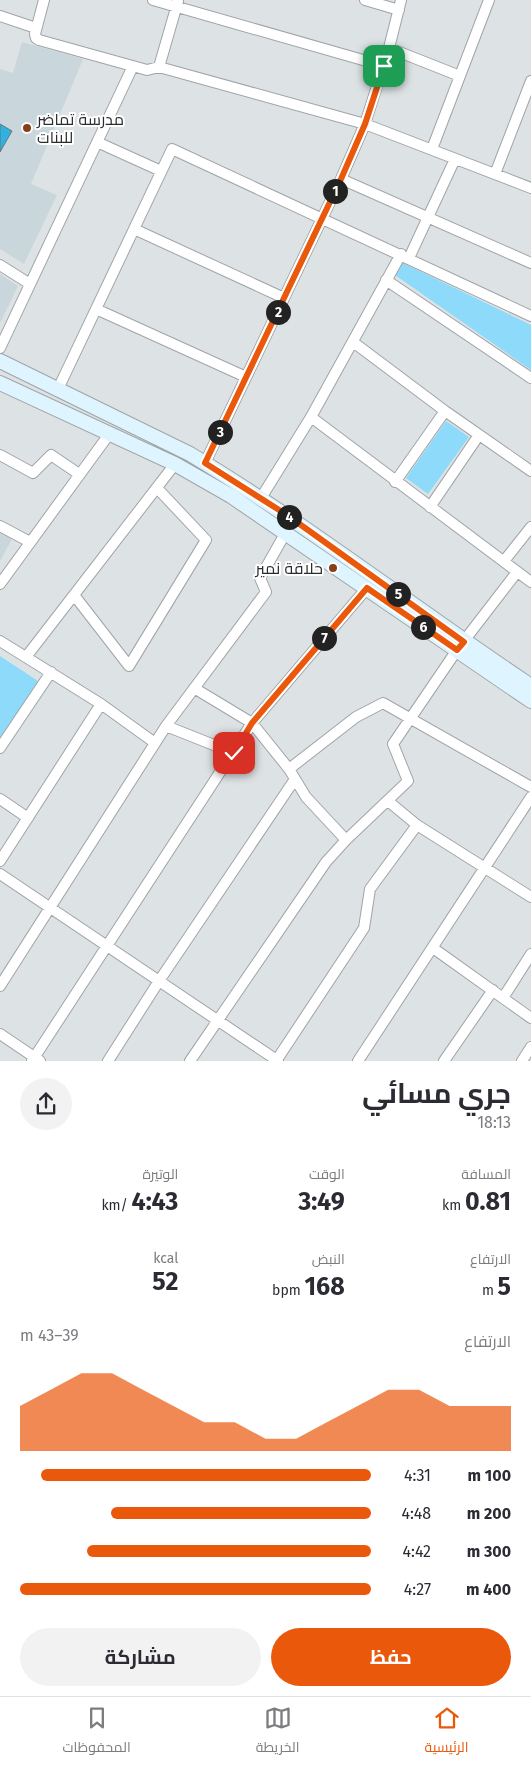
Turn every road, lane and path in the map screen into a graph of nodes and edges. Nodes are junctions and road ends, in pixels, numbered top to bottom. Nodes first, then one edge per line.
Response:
1 (44, 0) edge
2 (153, 0) edge
3 (365, 0) edge
4 (489, 0) edge
5 (178, 3) edge
6 (400, 5) edge
7 (0, 16) edge
8 (36, 28) junction
9 (389, 48) junction
10 (133, 66) junction
11 (384, 66) junction
12 (159, 67) junction
13 (460, 76) junction
14 (531, 81) edge
15 (365, 124) junction
16 (97, 142) junction
17 (432, 149) junction
18 (455, 159) junction
19 (161, 171) junction
20 (495, 174) junction
21 (341, 179) junction
22 (531, 188) edge
23 (322, 218) junction
24 (428, 218) junction
25 (134, 229) junction
26 (405, 256) junction
27 (531, 263) edge
28 (0, 265) edge
29 (386, 280) junction
30 (30, 284) junction
31 (284, 298) junction
32 (96, 308) junction
33 (531, 316) edge
34 (353, 342) junction
35 (0, 348) edge
36 (0, 361) edge
37 (246, 377) junction
38 (531, 378) edge
39 (0, 383) edge
40 (58, 389) junction
41 (445, 411) junction
42 (310, 417) junction
43 (110, 433) junction
44 (479, 435) junction
45 (0, 455) edge
46 (205, 463) junction
47 (175, 464) junction
48 (531, 471) edge
49 (79, 474) junction
50 (395, 482) junction
51 (157, 488) junction
52 (262, 498) junction
53 (430, 507) junction
54 (0, 526) edge
55 (531, 526) edge
56 (286, 532) junction
57 (30, 542) junction
58 (504, 561) junction
59 (517, 572) junction
60 (531, 582) edge
61 (0, 584) edge
62 (367, 588) junction
63 (74, 595) junction
64 (0, 641) edge
65 (460, 646) junction
66 (26, 657) junction
67 (51, 672) junction
68 (531, 686) edge
69 (194, 688) junction
70 (531, 700) edge
71 (101, 704) junction
72 (411, 717) junction
73 (252, 723) junction
74 (166, 726) junction
75 (155, 743) junction
76 (0, 748) edge
77 (234, 753) junction
78 (289, 770) junction
79 (296, 779) junction
80 (531, 787) edge
81 (531, 797) edge
82 (0, 799) edge
83 (388, 801) junction
84 (28, 818) junction
85 (418, 825) junction
86 (346, 840) junction
87 (0, 861) edge
88 (485, 867) junction
89 (0, 874) edge
90 (531, 897) edge
91 (50, 908) junction
92 (108, 946) junction
93 (433, 948) junction
94 (531, 954) edge
95 (159, 981) junction
96 (0, 986) edge
97 (493, 990) junction
98 (503, 998) junction
99 (531, 1018) edge
100 (218, 1021) junction
101 (0, 1034) edge
102 (531, 1047) edge
103 (36, 1060) edge
104 (108, 1061) edge
105 (190, 1061) edge
106 (277, 1061) edge
107 (358, 1061) edge
108 (444, 1061) edge
109 (522, 1061) edge

1 - 8 street
2 - 5 street
3 - 6 street
4 - 13 street
5 - 11 street
5 - 12 street
6 - 9 street
7 - 8 street
8 - 10 street
9 - 11 street
9 - 13 street
10 - 12 street
10 - 16 street
11 - 15 street
12 - 15 street
13 - 17 street
14 - 20 street
15 - 17 street
15 - 21 street
16 - 19 street
16 - 30 street
17 - 18 street
18 - 20 street
18 - 24 street
19 - 23 street
19 - 25 street
20 - 22 street
21 - 23 street
21 - 24 street
23 - 26 street
23 - 31 street
24 - 26 street
24 - 27 street
25 - 31 street
25 - 32 street
26 - 29 street
26 - 33 street
28 - 30 street
29 - 34 street
29 - 38 street
30 - 35 street
31 - 37 street
32 - 37 street
32 - 40 street
34 - 41 street
34 - 42 street
36 - 40 main road
37 - 46 street
39 - 43 main road
40 - 46 main road
41 - 44 street
41 - 50 street
42 - 50 street
42 - 52 street
43 - 47 main road
43 - 49 street
44 - 48 street
44 - 53 street
45 - 49 street
46 - 52 main road
47 - 51 street
47 - 56 main road
49 - 57 street
50 - 53 street
51 - 63 street
51 - 63 street
52 - 65 main road
53 - 58 street
54 - 57 street
55 - 58 street
56 - 62 main road
56 - 69 street
57 - 61 street
58 - 59 street
59 - 60 street
59 - 65 street
62 - 65 main road
62 - 73 street
63 - 66 street
64 - 66 street
65 - 68 main road
65 - 70 main road
65 - 72 street
66 - 67 street
67 - 71 street
67 - 76 street
69 - 73 street
69 - 74 street
71 - 75 street
71 - 84 street
72 - 78 street
72 - 80 street
72 - 83 street
73 - 77 street
73 - 78 street
74 - 75 street
74 - 77 street
75 - 91 street
77 - 92 street
78 - 79 street
79 - 86 street
79 - 95 street
81 - 88 street
82 - 84 street
83 - 85 street
83 - 86 street
84 - 87 street
85 - 88 street
85 - 106 street
86 - 100 street
88 - 90 street
88 - 93 street
89 - 91 street
91 - 92 street
91 - 96 street
92 - 95 street
92 - 103 street
93 - 97 street
93 - 107 street
94 - 98 street
95 - 100 street
95 - 104 street
97 - 98 street
97 - 108 street
98 - 99 street
100 - 105 street
100 - 106 street
101 - 103 street
102 - 109 street

